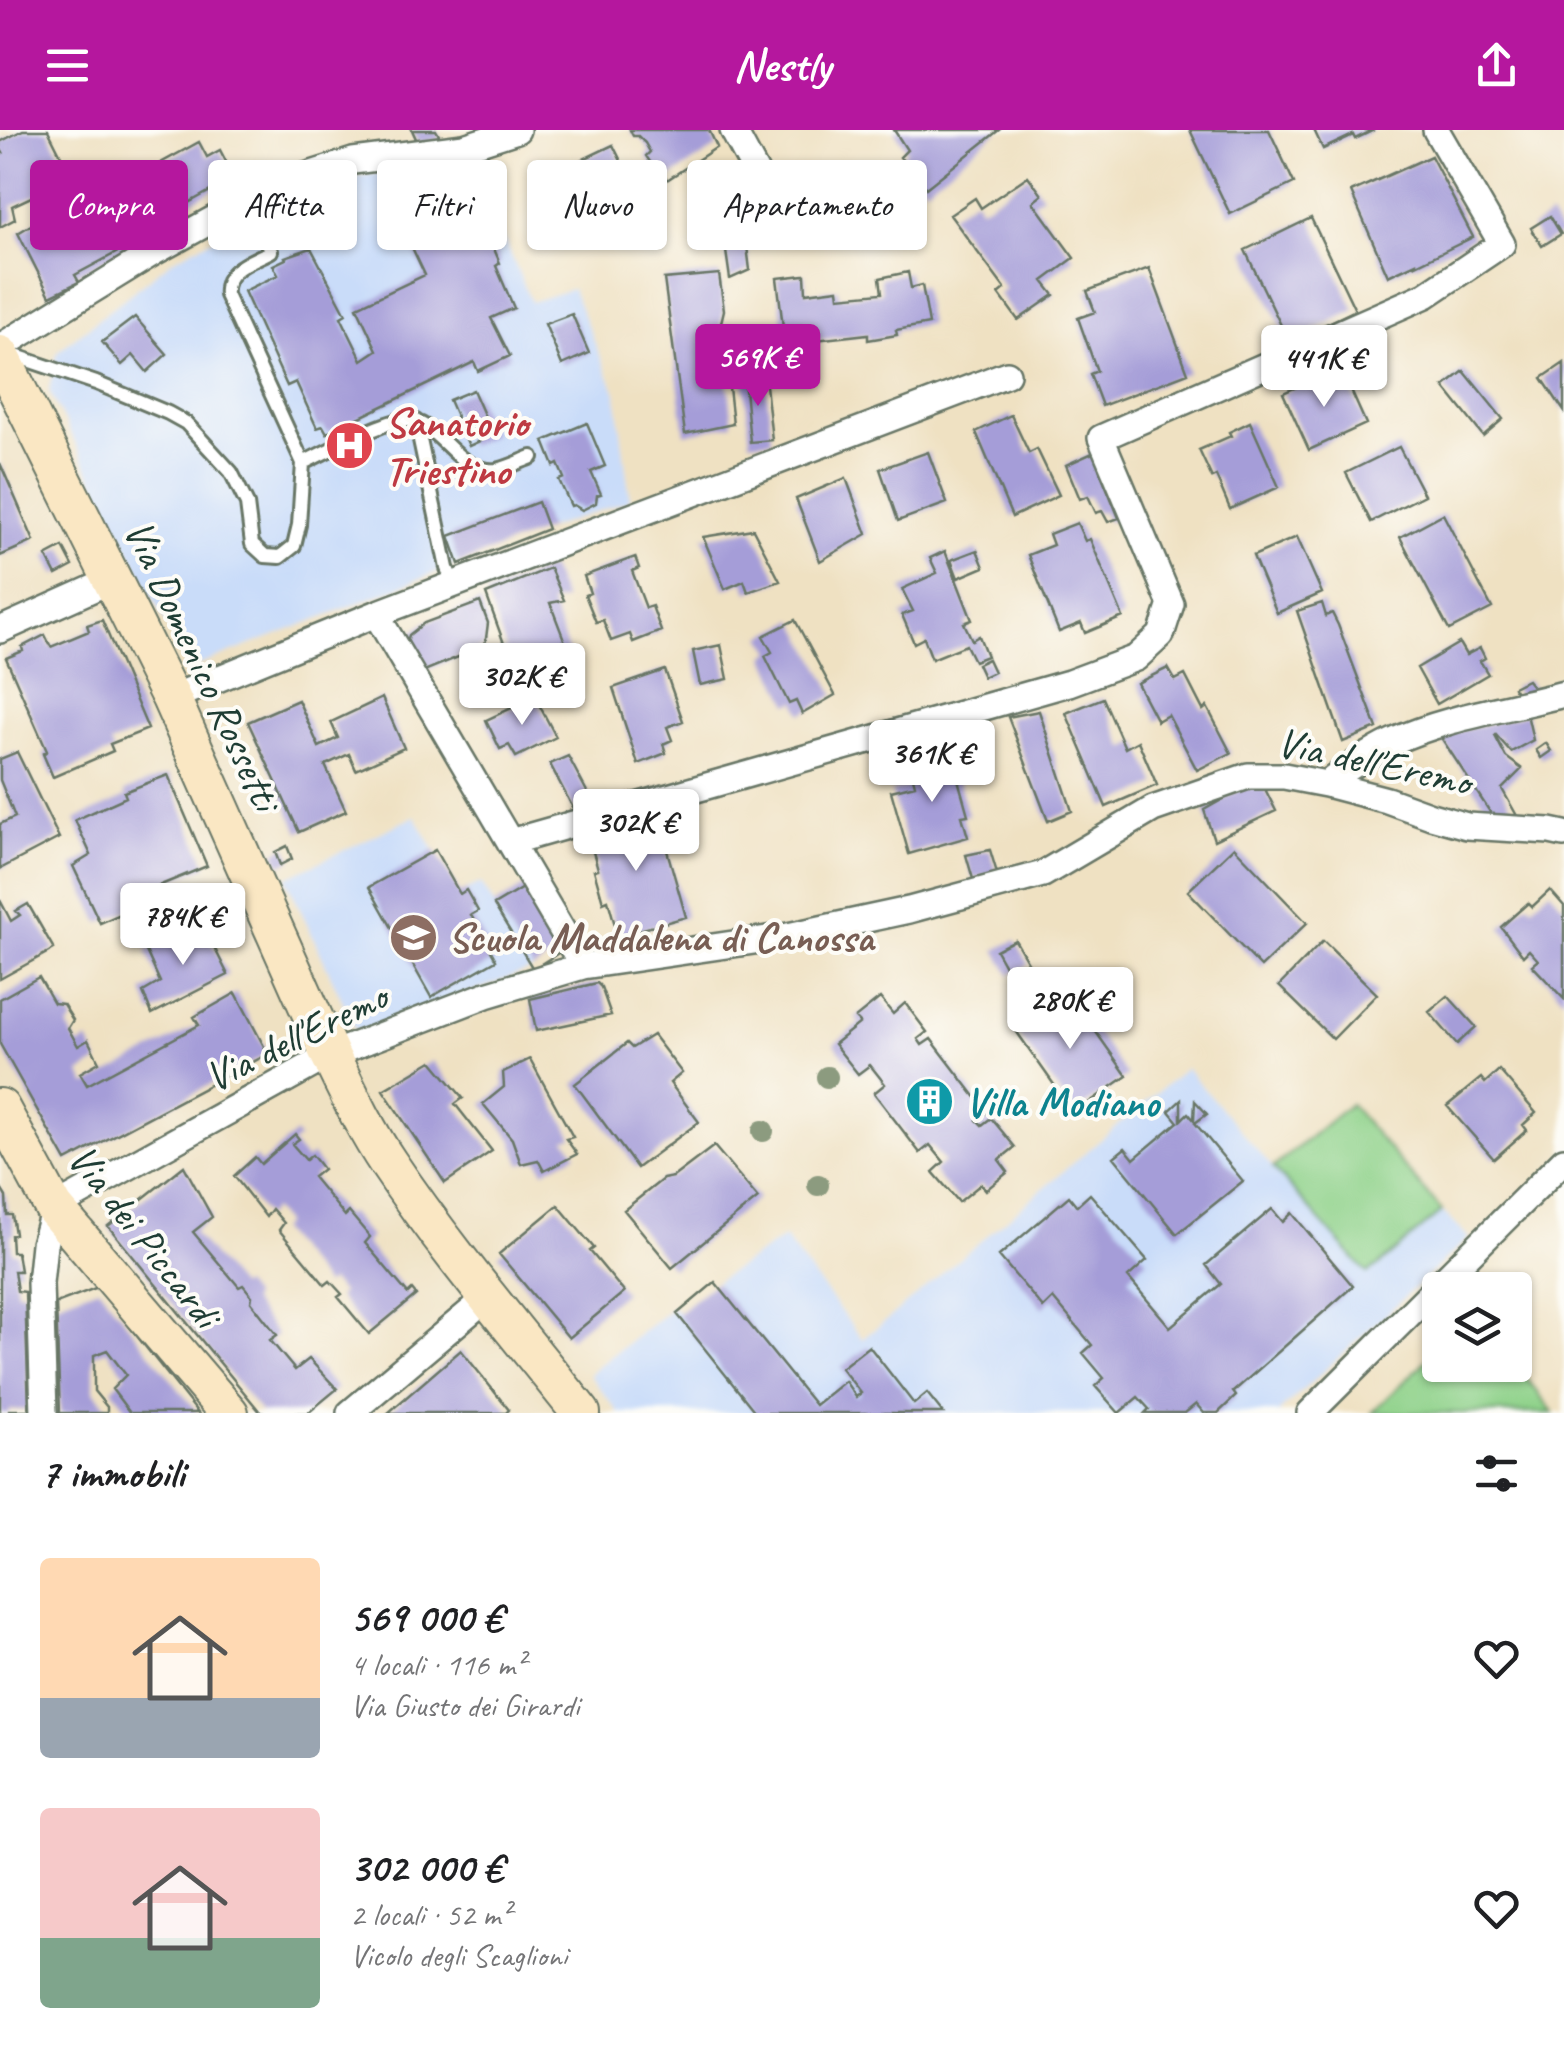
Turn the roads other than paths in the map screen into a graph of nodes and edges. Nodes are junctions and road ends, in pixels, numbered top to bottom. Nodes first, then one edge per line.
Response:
1 (517, 130) edge
2 (734, 130) edge
3 (1436, 130) edge
4 (750, 160) edge
5 (357, 161) edge
6 (208, 222) edge
7 (269, 250) edge
8 (0, 350) edge
9 (1007, 374) dead end
10 (416, 422) junction
11 (532, 457) dead end
12 (303, 463) junction
13 (114, 580) junction
14 (454, 585) junction
15 (376, 614) junction
16 (0, 630) edge
17 (1564, 694) edge
18 (172, 698) junction
19 (1326, 784) junction
20 (1559, 838) edge
21 (510, 842) junction
22 (582, 966) junction
23 (330, 1055) junction
24 (0, 1108) edge
25 (1564, 1160) edge
26 (54, 1208) junction
27 (489, 1296) junction
28 (44, 1413) edge
29 (229, 1413) edge
30 (350, 1413) edge
31 (582, 1413) edge
32 (1310, 1413) edge

1 - 5 street
2 - 4 street
3 - 21 street
6 - 8 street
7 - 12 lane
8 - 12 lane
8 - 13 main road, Via Domenico Rossetti
9 - 14 street
10 - 11 lane
10 - 12 lane
10 - 14 lane
13 - 16 street
13 - 18 main road, Via Domenico Rossetti
14 - 15 street
15 - 18 street
15 - 21 street
17 - 19 street
18 - 23 main road, Via Domenico Rossetti
19 - 20 street, Via dell'Eremo
19 - 22 street, Via dell'Eremo
21 - 22 street
22 - 23 street, Via dell'Eremo
23 - 26 street, Via dell'Eremo
23 - 27 main road, Via Domenico Rossetti
24 - 26 main road, Via dei Piccardi
25 - 32 street
26 - 28 street
26 - 29 main road, Via dei Piccardi
27 - 30 street
27 - 31 main road, Via Domenico Rossetti

